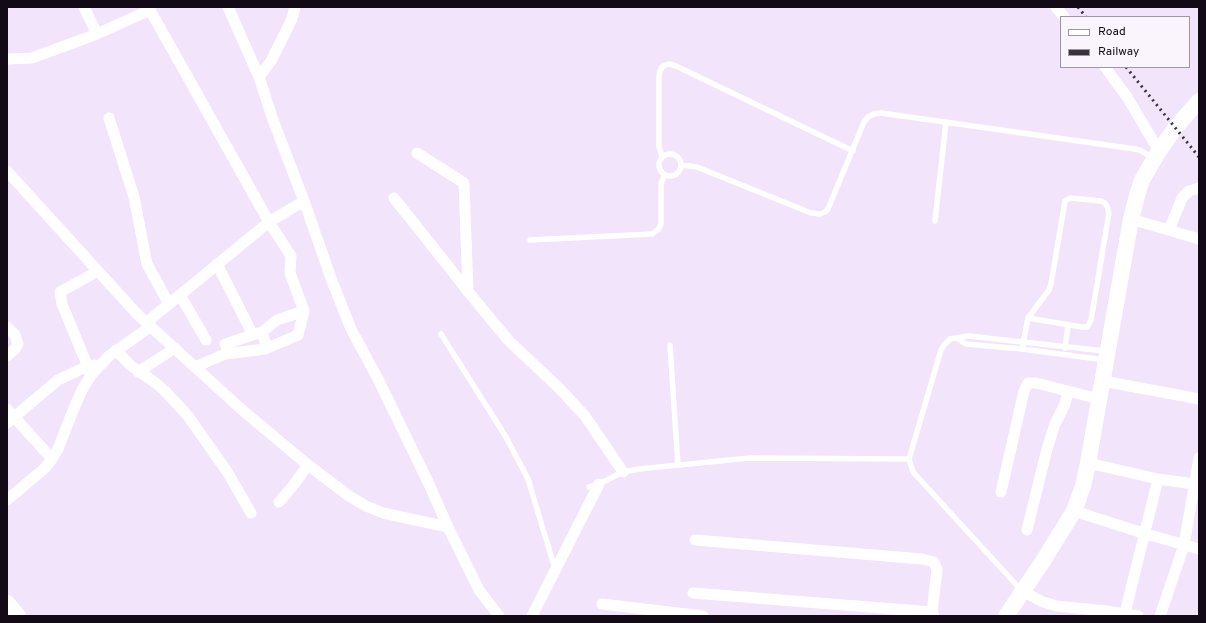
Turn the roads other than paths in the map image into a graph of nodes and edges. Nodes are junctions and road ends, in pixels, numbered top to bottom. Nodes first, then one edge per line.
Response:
1 (84, 7) edge
2 (228, 7) edge
3 (295, 7) edge
4 (1056, 7) edge
5 (149, 9) edge
6 (1063, 16) edge
7 (97, 34) junction
8 (7, 59) edge
9 (1107, 68) edge
10 (259, 77) junction
11 (1199, 101) edge
12 (109, 118) dead end
13 (946, 122) junction
14 (853, 151) junction
15 (417, 152) dead end
16 (1156, 155) junction
17 (662, 157) junction
18 (681, 165) junction
19 (7, 171) edge
20 (664, 176) junction
21 (1199, 188) edge
22 (394, 198) dead end
23 (304, 201) junction
24 (1131, 219) junction
25 (935, 221) dead end
26 (269, 222) junction
27 (1169, 230) junction
28 (1199, 239) edge
29 (530, 240) dead end
30 (217, 264) junction
31 (98, 271) junction
32 (468, 292) junction
33 (180, 295) junction
34 (170, 304) junction
35 (304, 310) junction
36 (1028, 318) junction
37 (149, 324) junction
38 (1068, 325) junction
39 (7, 327) edge
40 (258, 333) junction
41 (441, 334) dead end
42 (958, 339) junction
43 (206, 340) dead end
44 (1023, 342) junction
45 (670, 345) dead end
46 (1065, 346) junction
47 (175, 348) junction
48 (267, 348) junction
49 (1022, 349) junction
50 (116, 350) junction
51 (229, 354) junction
52 (1064, 354) junction
53 (1107, 355) junction
54 (7, 356) edge
55 (102, 363) junction
56 (88, 367) junction
57 (195, 367) junction
58 (138, 372) junction
59 (1103, 381) junction
60 (1068, 392) junction
61 (1100, 399) junction
62 (1199, 399) edge
63 (9, 416) edge
64 (1199, 458) edge
65 (52, 459) junction
66 (909, 459) junction
67 (1088, 463) junction
68 (308, 465) junction
69 (678, 465) junction
70 (623, 472) junction
71 (1158, 478) junction
72 (1194, 484) junction
73 (594, 486) joint
74 (1001, 492) dead end
75 (8, 497) edge
76 (279, 502) dead end
77 (1074, 511) junction
78 (251, 512) dead end
79 (448, 527) junction
80 (1027, 530) dead end
81 (1146, 534) junction
82 (695, 540) dead end
83 (1184, 545) junction
84 (1199, 549) edge
85 (555, 570) junction
86 (1022, 591) junction
87 (693, 593) dead end
88 (7, 603) edge
89 (602, 604) dead end
90 (1125, 613) junction
91 (933, 614) edge
92 (18, 616) edge
93 (499, 616) edge
94 (532, 616) edge
95 (703, 616) edge
96 (1006, 616) edge
97 (1138, 616) edge
98 (1160, 616) edge

1 - 7 street
2 - 10 street
3 - 10 street
4 - 6 street
5 - 7 street
5 - 26 street
7 - 8 street
9 - 16 street
10 - 23 street
11 - 16 main road
12 - 34 street
13 - 14 lane
13 - 16 lane
13 - 25 lane
14 - 17 lane
14 - 18 lane
15 - 32 street
16 - 24 main road
17 - 18 lane
17 - 20 lane
18 - 20 lane
19 - 31 street
20 - 29 lane
21 - 27 street
22 - 32 street
23 - 26 street
23 - 79 street
24 - 27 street
24 - 53 main road
26 - 30 street
26 - 35 street
27 - 28 street
30 - 33 street
30 - 40 street
31 - 37 street
31 - 56 street
32 - 70 street
33 - 34 street
33 - 43 street
34 - 37 street
35 - 40 street
35 - 48 street
36 - 38 lane
36 - 38 lane
36 - 44 lane
37 - 47 street
37 - 50 street
38 - 46 lane
39 - 54 street
40 - 48 street
40 - 51 street
41 - 85 lane
42 - 44 lane
42 - 49 lane
42 - 66 lane
44 - 46 lane
44 - 49 lane
45 - 69 lane
46 - 52 lane
46 - 53 lane
47 - 57 street
47 - 58 street
48 - 51 street
49 - 52 lane
50 - 55 street
50 - 58 street
51 - 57 street
52 - 53 lane
53 - 59 main road
55 - 56 street
55 - 65 street
56 - 63 street
57 - 68 street
58 - 78 street
59 - 61 main road
59 - 62 street
60 - 61 street
60 - 74 street
60 - 80 street
61 - 67 main road
63 - 65 street
64 - 72 street
65 - 75 street
66 - 69 lane
66 - 86 lane
67 - 71 street
67 - 77 main road
68 - 76 street
68 - 79 street
69 - 70 lane
70 - 73 lane
71 - 72 street
71 - 81 street
72 - 83 street
73 - 85 street
77 - 81 street
77 - 86 main road
79 - 93 street
81 - 83 street
81 - 90 street
82 - 91 street
83 - 84 street
83 - 98 street
85 - 94 street
86 - 90 street
86 - 96 main road
87 - 91 street
88 - 92 main road
89 - 95 street
90 - 97 street

